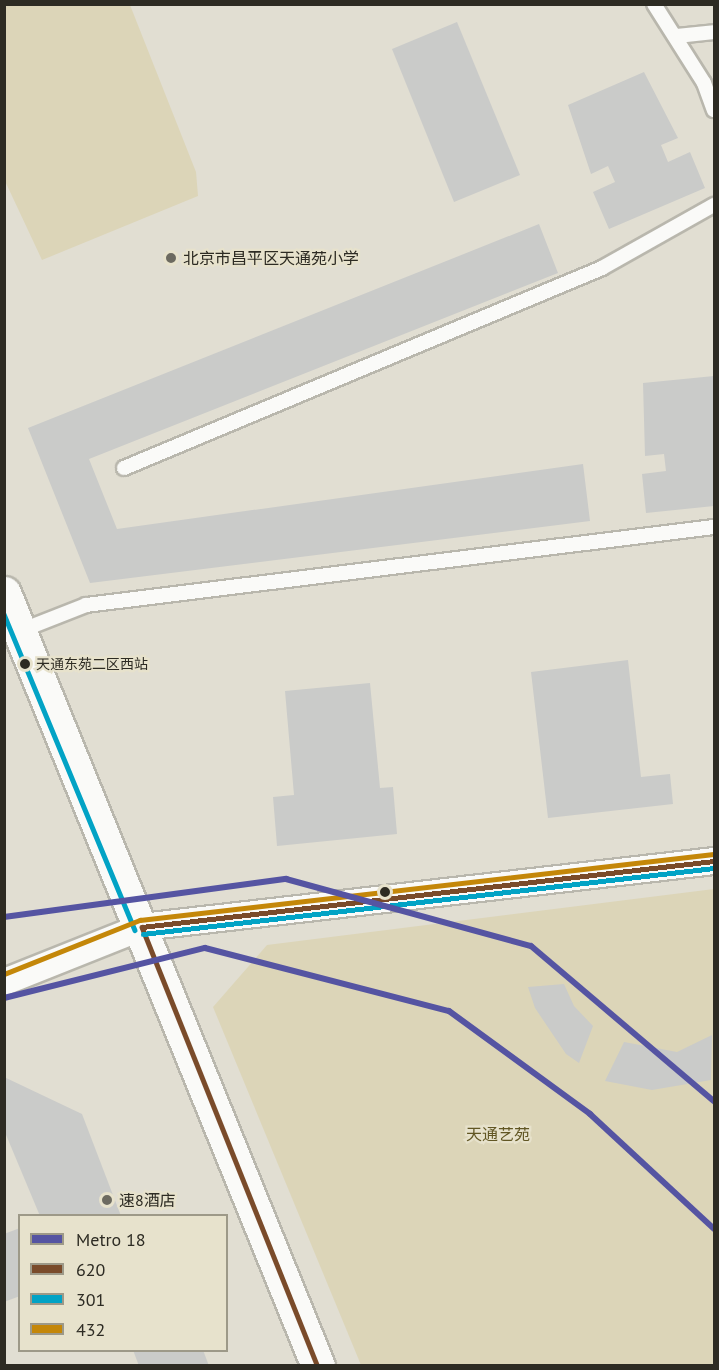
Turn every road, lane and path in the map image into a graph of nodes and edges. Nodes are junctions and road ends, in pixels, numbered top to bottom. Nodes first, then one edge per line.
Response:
1 (654, 4) edge
2 (714, 32) edge
3 (676, 36) junction
4 (714, 110) edge
5 (714, 205) edge
6 (124, 468) dead end
7 (714, 527) edge
8 (4, 593) edge
9 (20, 631) junction
10 (714, 861) edge
11 (142, 927) junction
12 (4, 982) edge
13 (318, 1365) edge

1 - 3 lane
2 - 3 lane
3 - 4 lane
5 - 6 lane
7 - 9 lane
8 - 9 street
9 - 11 street
10 - 11 street
11 - 12 street
11 - 13 street

